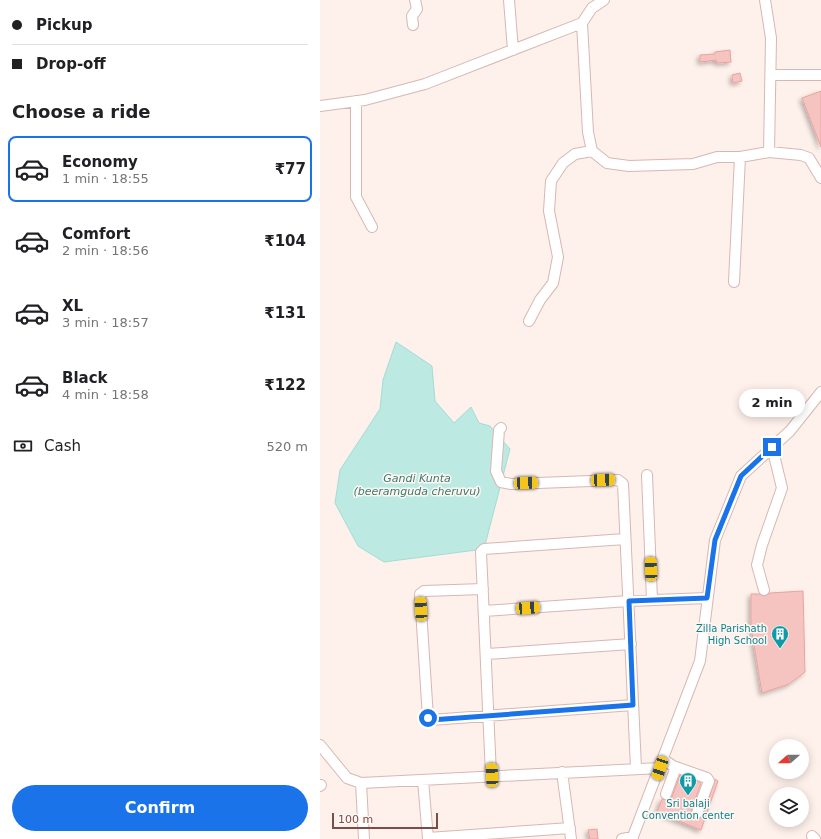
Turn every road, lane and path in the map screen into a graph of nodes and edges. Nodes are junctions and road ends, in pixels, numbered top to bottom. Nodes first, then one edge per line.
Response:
1 (415, 0) edge
2 (509, 0) edge
3 (604, 0) edge
4 (765, 0) edge
5 (582, 23) junction
6 (413, 25) dead end
7 (513, 50) junction
8 (821, 75) edge
9 (772, 76) junction
10 (356, 101) junction
11 (320, 106) edge
12 (592, 151) junction
13 (769, 152) junction
14 (740, 157) junction
15 (821, 178) edge
16 (372, 227) dead end
17 (734, 282) dead end
18 (529, 321) dead end
19 (821, 392) edge
20 (501, 428) dead end
21 (772, 447) junction
22 (647, 475) dead end
23 (625, 539) junction
24 (483, 588) junction
25 (764, 590) dead end
26 (707, 598) junction
27 (652, 600) junction
28 (629, 601) junction
29 (484, 611) junction
30 (631, 644) junction
31 (487, 654) junction
32 (633, 705) junction
33 (489, 716) junction
34 (320, 744) edge
35 (662, 764) junction
36 (676, 767) junction
37 (636, 768) junction
38 (562, 772) junction
39 (492, 775) junction
40 (423, 780) junction
41 (361, 783) junction
42 (666, 794) dead end
43 (697, 814) dead end
44 (570, 828) junction
45 (508, 836) edge
46 (428, 838) edge
47 (633, 838) edge
48 (364, 839) edge
49 (571, 839) edge
50 (622, 839) edge

1 - 6 street
2 - 7 street
3 - 5 street
4 - 9 street
5 - 7 street
5 - 12 street
7 - 10 street
8 - 9 street
9 - 13 street
10 - 11 street
10 - 16 street
12 - 14 street
12 - 18 street
13 - 14 street
13 - 15 street
14 - 17 street
19 - 21 street
20 - 23 street
21 - 25 street
21 - 26 street
22 - 27 street
23 - 24 street
23 - 28 street
24 - 29 street
24 - 33 street
26 - 27 street
26 - 35 street
27 - 28 street
28 - 29 street
28 - 30 street
29 - 31 street
30 - 31 street
30 - 32 street
31 - 33 street
32 - 33 street
32 - 37 street
33 - 39 street
34 - 41 street
35 - 36 street
35 - 37 street
35 - 47 street
36 - 42 street
36 - 43 street
37 - 38 street
38 - 39 street
38 - 44 street
39 - 40 street
40 - 41 street
40 - 46 street
41 - 48 street
44 - 45 street
44 - 49 street
45 - 46 street
47 - 50 street

